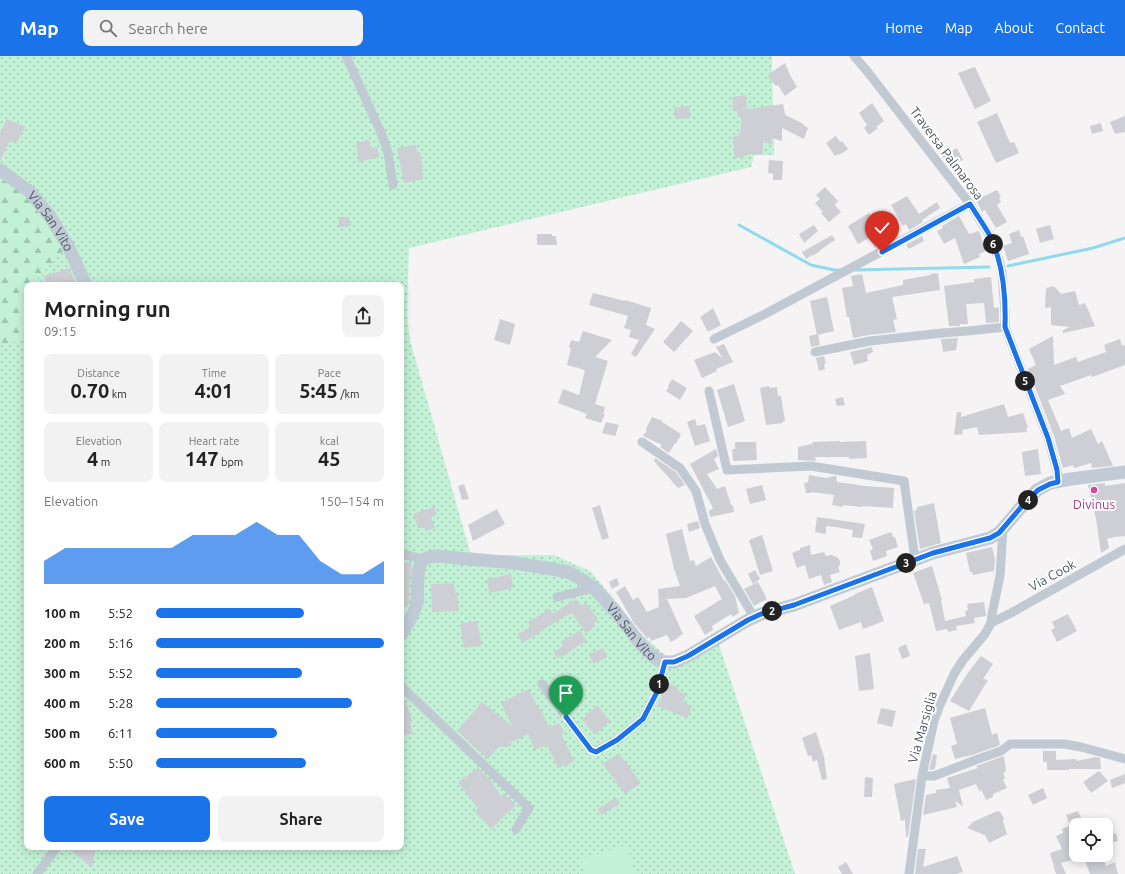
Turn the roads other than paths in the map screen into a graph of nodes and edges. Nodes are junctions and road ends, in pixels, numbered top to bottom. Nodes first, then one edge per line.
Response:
1 (346, 56) edge
2 (854, 56) edge
3 (0, 170) edge
4 (393, 185) dead end
5 (970, 204) junction
6 (83, 281) edge
7 (1005, 327) junction
8 (714, 339) dead end
9 (815, 352) dead end
10 (709, 391) dead end
11 (642, 442) dead end
12 (1125, 472) edge
13 (1058, 482) junction
14 (1003, 529) junction
15 (1125, 550) edge
16 (404, 555) edge
17 (424, 559) junction
18 (916, 560) junction
19 (594, 588) junction
20 (558, 597) dead end
21 (754, 617) junction
22 (991, 623) junction
23 (404, 629) edge
24 (665, 662) junction
25 (542, 684) dead end
26 (404, 689) edge
27 (1125, 759) edge
28 (922, 776) junction
29 (516, 829) dead end
30 (55, 850) edge
31 (37, 874) edge
32 (909, 874) edge

1 - 4 street
2 - 5 street, Traversa Palmarosa
3 - 6 street, Via San Vito
5 - 7 street, Traversa Palmarosa
5 - 8 street
7 - 9 street
7 - 13 street, Traversa Palmarosa
10 - 18 street
11 - 21 street
12 - 13 street, Via San Vito
13 - 14 street, Via San Vito
14 - 18 street, Via San Vito
14 - 22 street, Via Marsiglia
15 - 22 street, Via Cook
16 - 17 street
17 - 19 street, Via San Vito
17 - 23 street
18 - 21 street, Via San Vito
19 - 20 street
19 - 24 street, Via San Vito
21 - 24 street, Via San Vito
22 - 28 street, Via Marsiglia
24 - 25 street
26 - 29 street
27 - 28 street
28 - 32 street, Via Marsiglia
30 - 31 street

